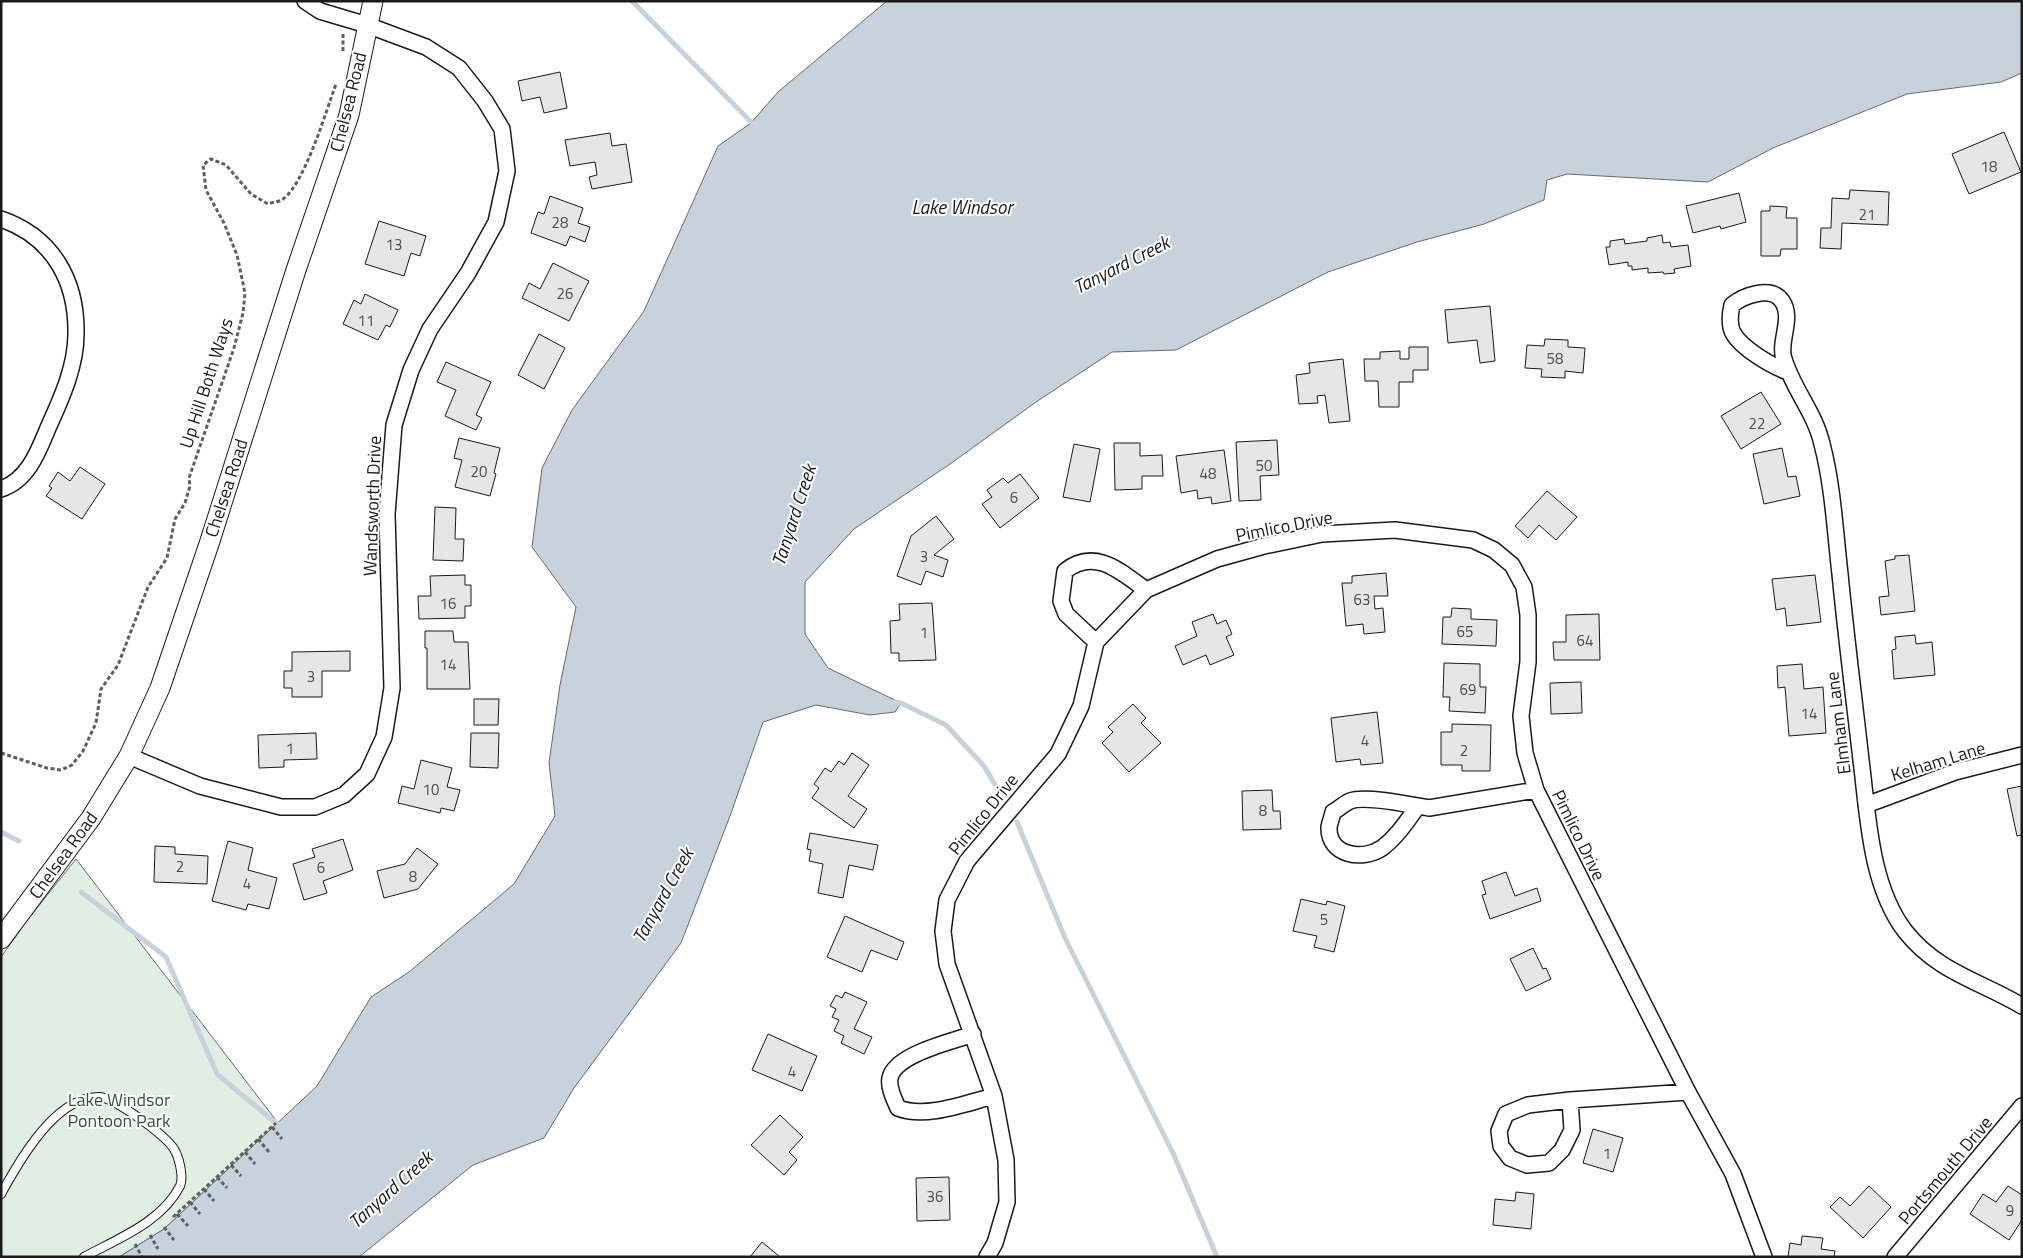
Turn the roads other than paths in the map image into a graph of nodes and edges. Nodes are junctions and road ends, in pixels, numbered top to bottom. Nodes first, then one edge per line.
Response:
1 (305, 1) edge
2 (373, 1) edge
3 (367, 25) junction
4 (1, 219) edge
5 (1788, 372) junction
6 (1, 489) edge
7 (1146, 590) junction
8 (1096, 642) junction
9 (2022, 755) edge
10 (129, 756) junction
11 (1536, 790) junction
12 (1866, 805) junction
13 (1418, 806) junction
14 (1, 939) edge
15 (2022, 1006) edge
16 (973, 1034) junction
17 (1688, 1092) junction
18 (994, 1096) junction
19 (1570, 1100) junction
20 (2022, 1106) edge
21 (1, 1194) edge
22 (84, 1257) edge
23 (988, 1257) edge
24 (1764, 1257) edge
25 (1895, 1257) edge

1 - 3 street, Wandsworth Drive
2 - 3 street, Chelsea Road
3 - 10 street, Chelsea Road
3 - 10 street, Wandsworth Drive
4 - 6 street
5 - 5 street, Elmham Lane
5 - 12 street, Elmham Lane
7 - 8 street, Pimlico Drive
7 - 8 street
7 - 11 street, Pimlico Drive
8 - 16 street, Pimlico Drive
9 - 12 street, Kelham Lane
10 - 14 street, Chelsea Road
11 - 13 street
11 - 17 street, Pimlico Drive
12 - 15 street, Elmham Lane
13 - 13 street
16 - 18 street, Pimlico Drive
16 - 18 street
17 - 19 street
17 - 24 street, Pimlico Drive
18 - 23 street, Pimlico Drive
19 - 19 street
20 - 25 street, Portsmouth Drive
21 - 22 lane

